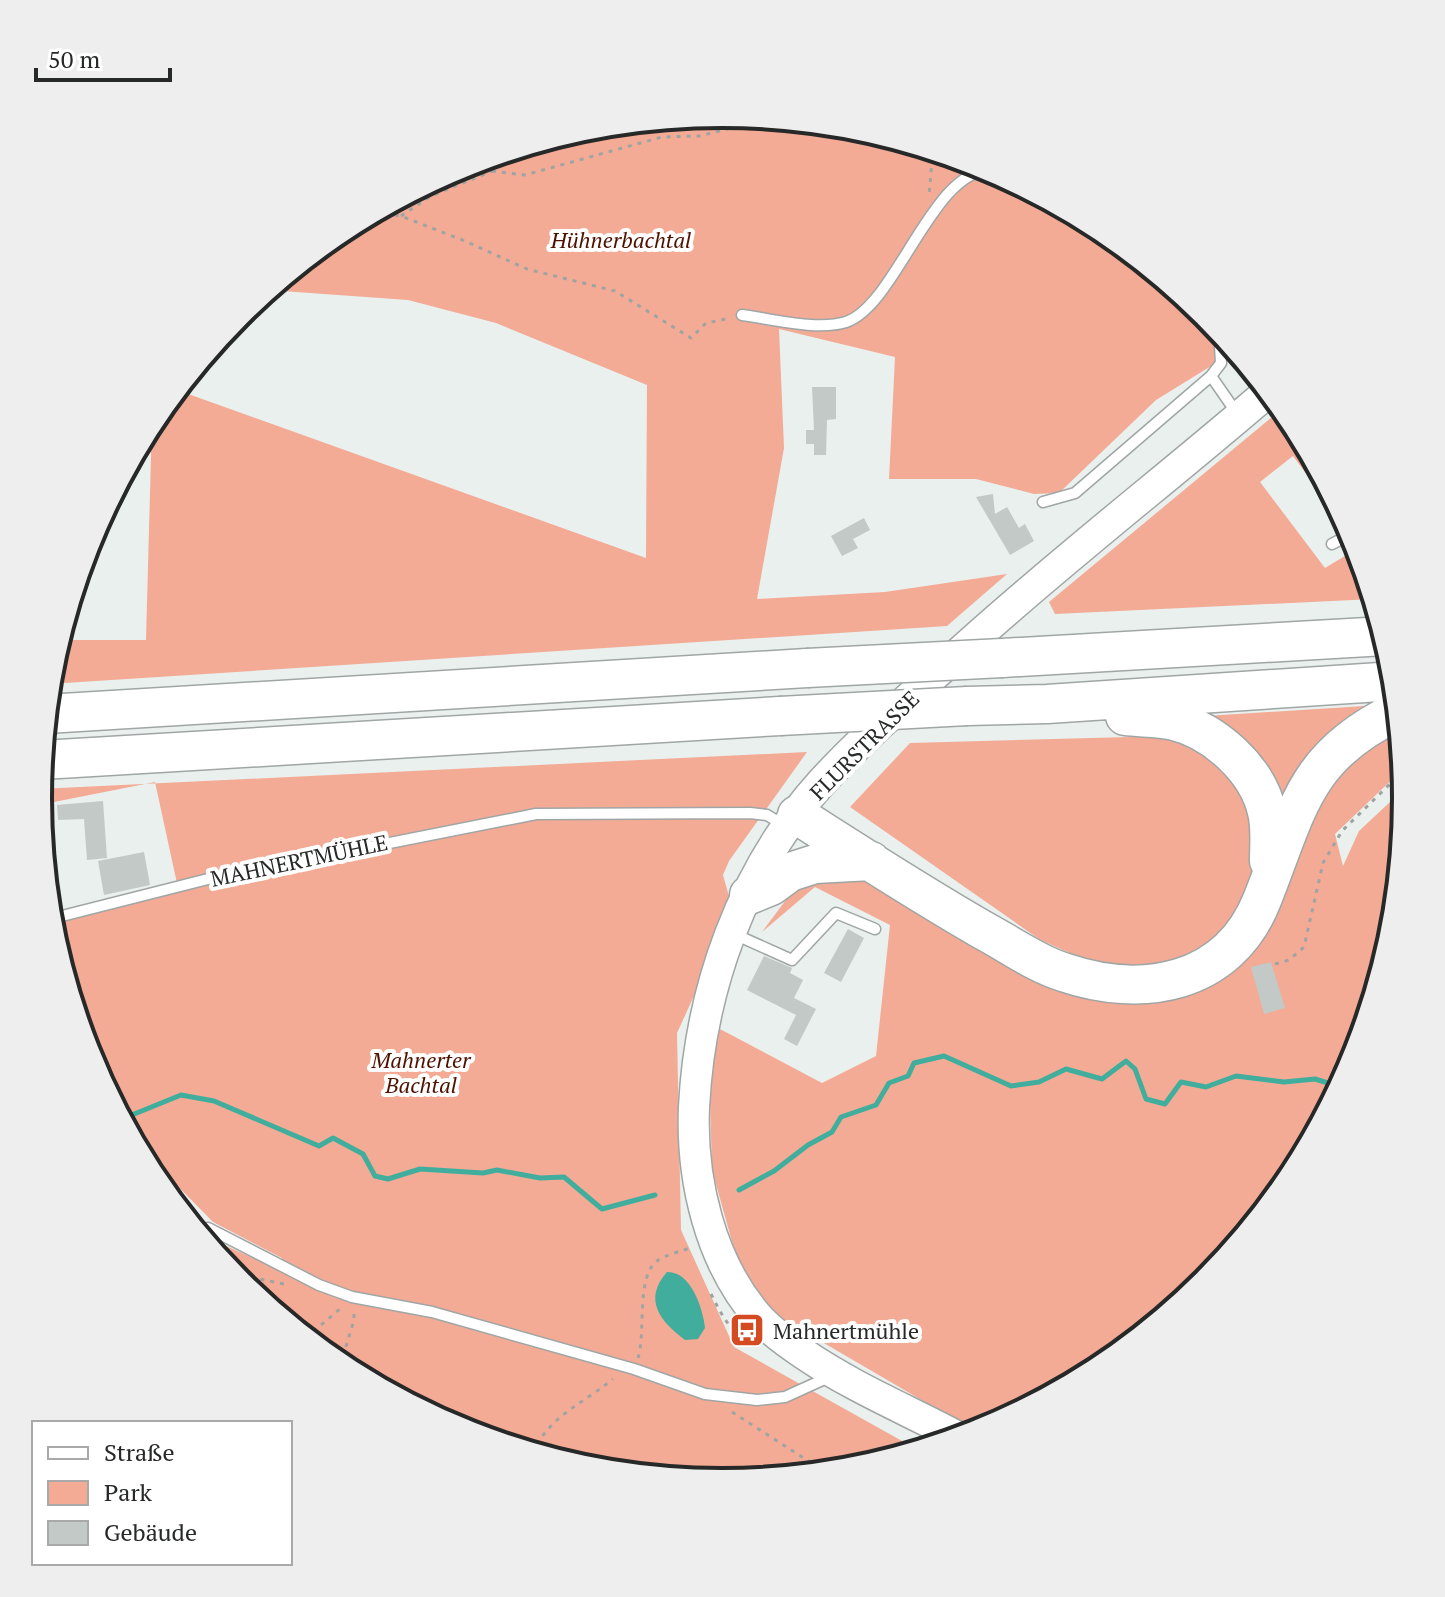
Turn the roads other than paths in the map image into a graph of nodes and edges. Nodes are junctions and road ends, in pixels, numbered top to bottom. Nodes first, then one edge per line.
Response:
1 (971, 176) edge
2 (742, 315) road end
3 (1220, 349) edge
4 (1211, 376) junction
5 (1260, 399) edge
6 (1239, 417) junction
7 (1043, 502) dead end
8 (1341, 539) edge
9 (1332, 544) dead end
10 (1367, 616) edge
11 (1373, 637) edge
12 (1234, 645) junction
13 (1382, 682) edge
14 (1047, 704) junction
15 (58, 713) edge
16 (1388, 716) edge
17 (53, 759) edge
18 (792, 821) junction
19 (871, 861) junction
20 (1269, 879) junction
21 (749, 895) junction
22 (63, 916) edge
23 (875, 929) dead end
24 (730, 932) junction
25 (208, 1228) dead end
26 (834, 1374) junction
27 (945, 1430) edge

1 - 2 lane
3 - 4 lane
4 - 6 lane
4 - 7 lane
5 - 6 main road, FLURSTRASSE
6 - 18 main road, FLURSTRASSE
8 - 9 lane
10 - 12 highway
11 - 12 highway
12 - 15 highway, bridge
13 - 14 highway
14 - 17 highway, bridge
14 - 20 highway
16 - 20 highway
18 - 19 highway
18 - 21 main road, FLURSTRASSE
18 - 22 lane, MAHNERTMÜHLE
19 - 20 highway
19 - 21 highway
21 - 24 main road, FLURSTRASSE
23 - 24 lane
24 - 26 main road, FLURSTRASSE
25 - 26 lane
26 - 27 main road, FLURSTRASSE

